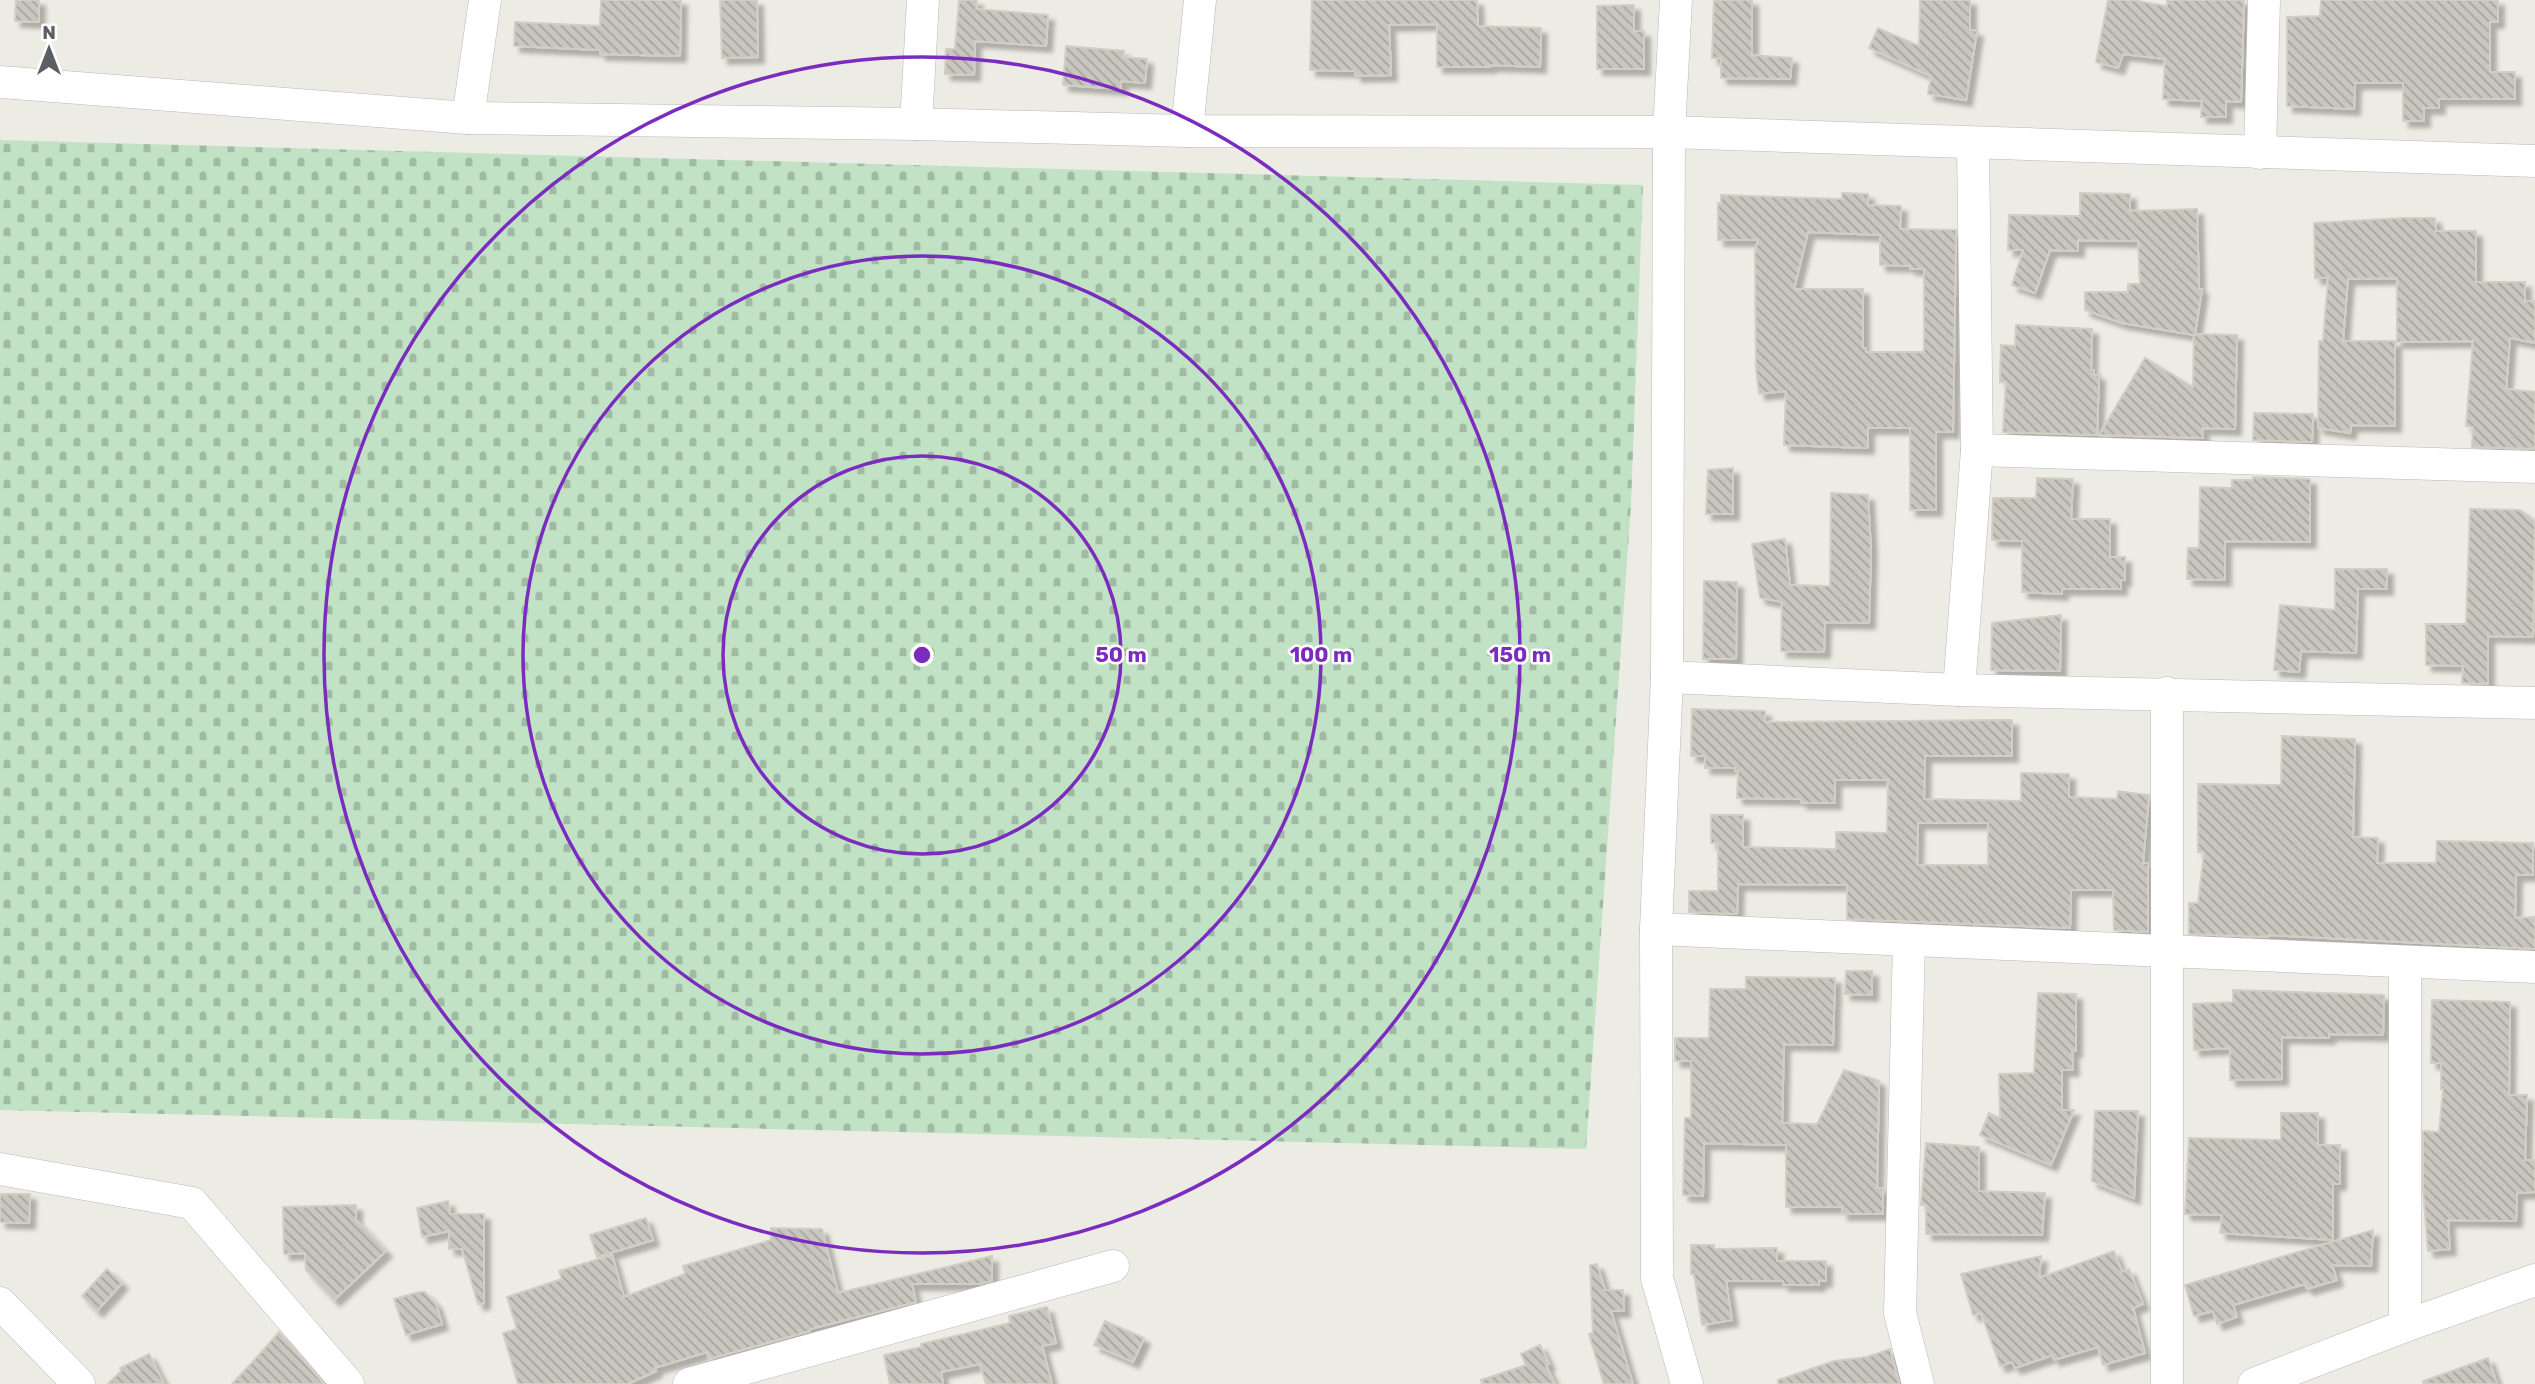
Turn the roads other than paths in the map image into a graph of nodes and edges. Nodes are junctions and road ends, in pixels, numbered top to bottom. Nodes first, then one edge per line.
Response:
1 (485, 0) edge
2 (923, 0) edge
3 (1200, 0) edge
4 (1676, 0) edge
5 (2264, 0) edge
6 (0, 82) edge
7 (468, 118) junction
8 (916, 124) junction
9 (1187, 131) junction
10 (1669, 132) junction
11 (1973, 144) junction
12 (2260, 153) junction
13 (2535, 161) edge
14 (1977, 450) junction
15 (2535, 467) edge
16 (1667, 677) junction
17 (1959, 690) junction
18 (2167, 694) junction
19 (2535, 703) edge
20 (1656, 929) junction
21 (1909, 940) junction
22 (2167, 952) junction
23 (2405, 963) junction
24 (2535, 967) edge
25 (0, 1170) edge
26 (1113, 1266) dead end
27 (2534, 1285) edge
28 (0, 1303) edge
29 (2405, 1326) junction
30 (79, 1384) edge
31 (348, 1384) edge
32 (689, 1384) edge
33 (1686, 1384) edge
34 (1918, 1384) edge
35 (2167, 1384) edge
36 (2254, 1384) edge

1 - 7 street
2 - 8 street
3 - 9 street
4 - 10 street
5 - 12 street
6 - 7 street
7 - 8 street
8 - 9 street
9 - 10 street
10 - 11 street
10 - 16 street
11 - 12 street
11 - 14 street
12 - 13 street
14 - 15 street
14 - 17 street
16 - 17 street
16 - 20 street
17 - 18 street
18 - 19 street
18 - 22 street
20 - 21 street
20 - 33 street
21 - 22 street
21 - 34 street
22 - 23 street
22 - 35 street
23 - 24 street
23 - 29 street
25 - 31 street
26 - 32 street
27 - 29 street
28 - 30 street
29 - 36 street

